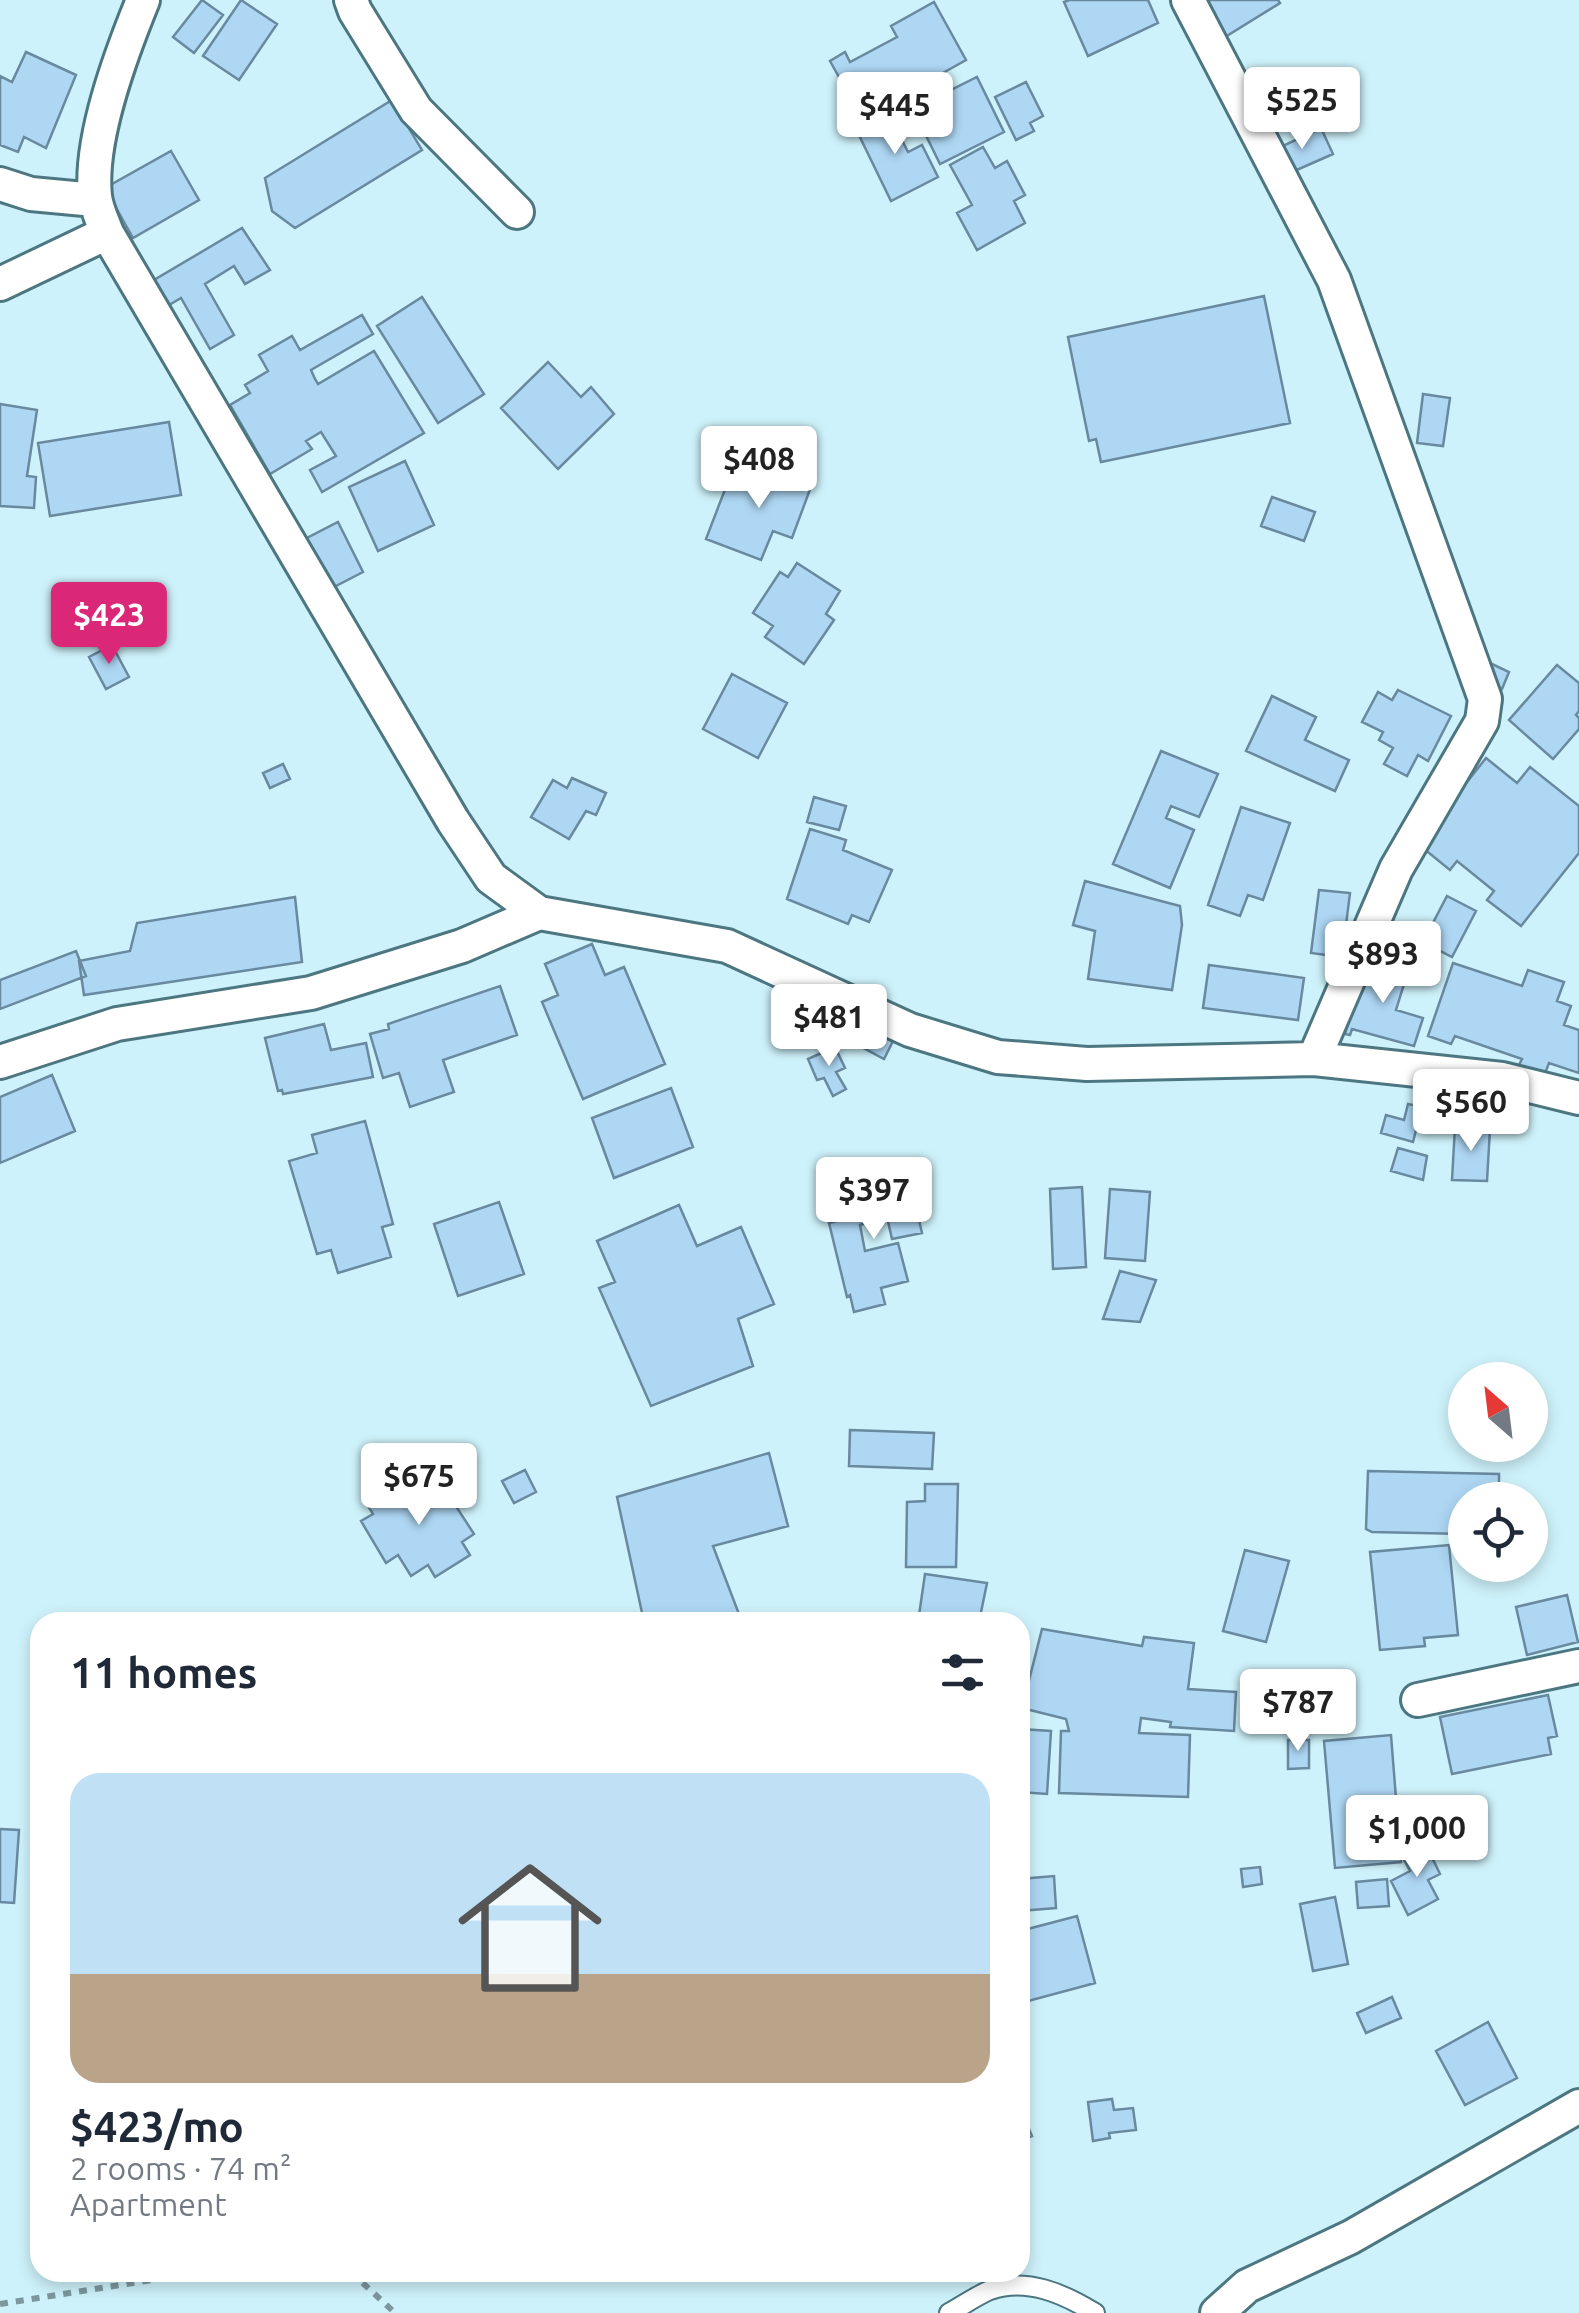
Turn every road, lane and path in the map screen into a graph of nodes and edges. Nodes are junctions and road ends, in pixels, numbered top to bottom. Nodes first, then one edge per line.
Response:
1 (142, 0) edge
2 (351, 0) edge
3 (1188, 0) edge
4 (0, 184) edge
5 (94, 200) junction
6 (517, 212) dead end
7 (107, 233) junction
8 (0, 284) edge
9 (539, 913) junction
10 (1314, 1059) junction
11 (0, 1062) edge
12 (1579, 1098) edge
13 (1579, 1666) edge
14 (1418, 1700) dead end
15 (1579, 2108) edge
16 (139, 2282) edge
17 (362, 2282) edge
18 (0, 2304) edge
19 (395, 2313) edge
20 (949, 2313) edge
21 (1094, 2313) edge
22 (1217, 2313) edge
23 (1234, 2313) edge

1 - 5 street
2 - 6 street
3 - 10 street
4 - 5 street
5 - 7 street
7 - 8 street
7 - 9 street
9 - 10 street
9 - 11 street
10 - 12 street
13 - 14 street
15 - 22 street
15 - 23 street
16 - 18 path
17 - 19 path
20 - 21 lane

